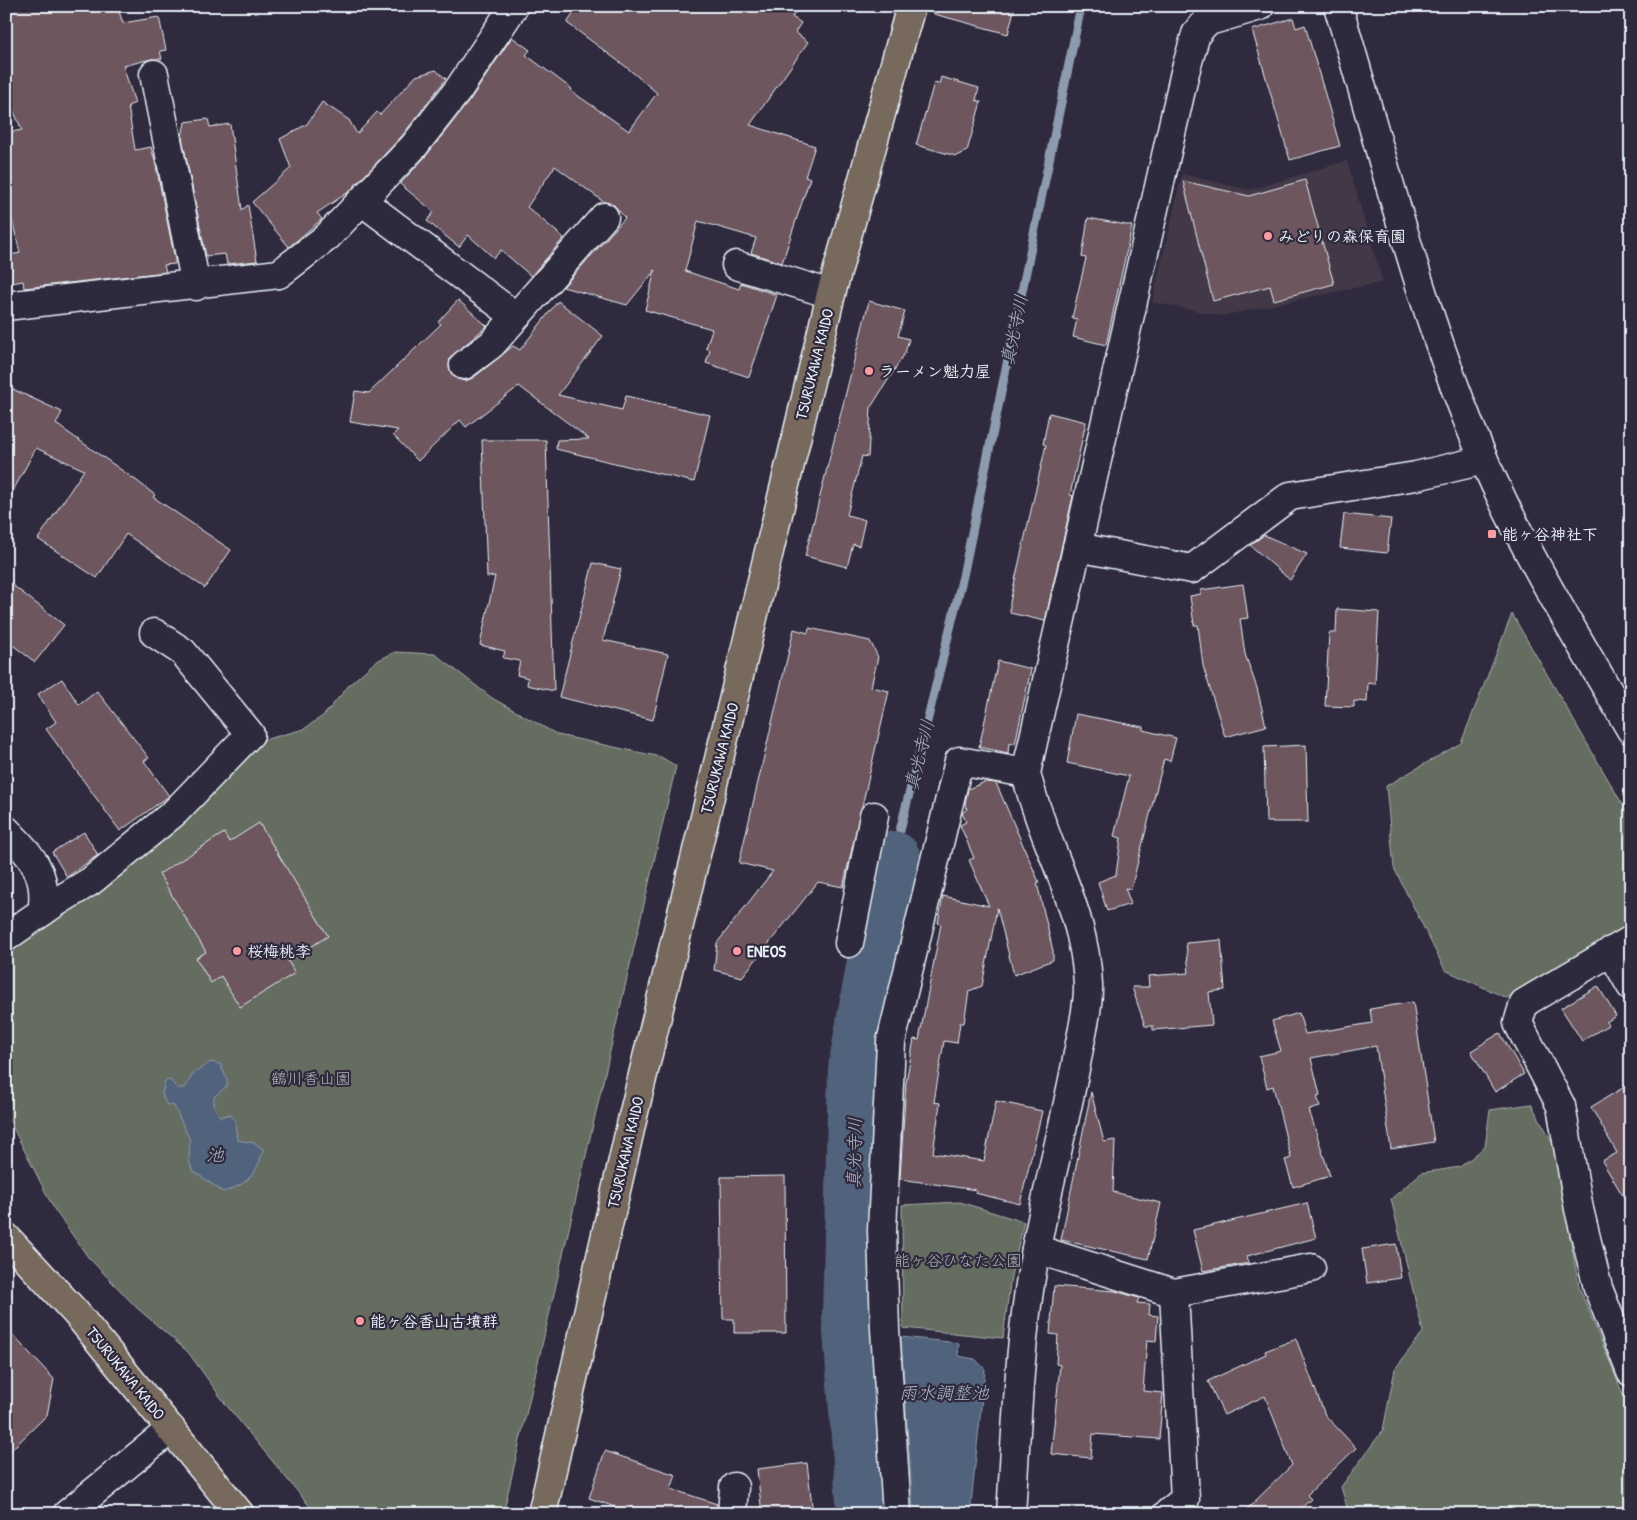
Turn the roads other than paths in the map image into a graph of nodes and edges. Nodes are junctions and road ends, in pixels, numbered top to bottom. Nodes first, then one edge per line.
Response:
1 (911, 6) edge
2 (1260, 6) edge
3 (1338, 6) edge
4 (510, 11) edge
5 (154, 74) dead end
6 (363, 202) junction
7 (604, 217) dead end
8 (736, 265) dead end
9 (196, 286) junction
10 (831, 294) junction
11 (6, 306) edge
12 (515, 316) junction
13 (464, 365) dead end
14 (1484, 460) junction
15 (1077, 547) junction
16 (154, 633) dead end
17 (1631, 730) edge
18 (1026, 773) junction
19 (874, 816) dead end
20 (6, 830) edge
21 (42, 912) junction
22 (6, 937) edge
23 (848, 943) dead end
24 (1621, 946) edge
25 (1631, 986) edge
26 (6, 1237) edge
27 (1036, 1249) junction
28 (1311, 1268) dead end
29 (1174, 1293) junction
30 (1631, 1372) edge
31 (171, 1429) junction
32 (67, 1514) edge
33 (240, 1514) edge
34 (542, 1514) edge
35 (897, 1514) edge
36 (1011, 1514) edge
37 (1167, 1514) edge

1 - 10 main road, TSURUKAWA KAIDO
2 - 15 street
3 - 14 street
4 - 6 street
5 - 9 street
6 - 9 street
6 - 12 street
7 - 12 street
8 - 10 street
9 - 11 street
10 - 34 main road, TSURUKAWA KAIDO
12 - 13 street
14 - 15 street
14 - 17 street
15 - 18 street
16 - 21 street
18 - 27 street
18 - 35 street
19 - 23 street
20 - 21 street
21 - 22 street
24 - 25 street
24 - 30 street
26 - 31 main road, TSURUKAWA KAIDO
27 - 29 street
27 - 36 street
28 - 29 street
29 - 37 street
31 - 32 street
31 - 33 main road, TSURUKAWA KAIDO

